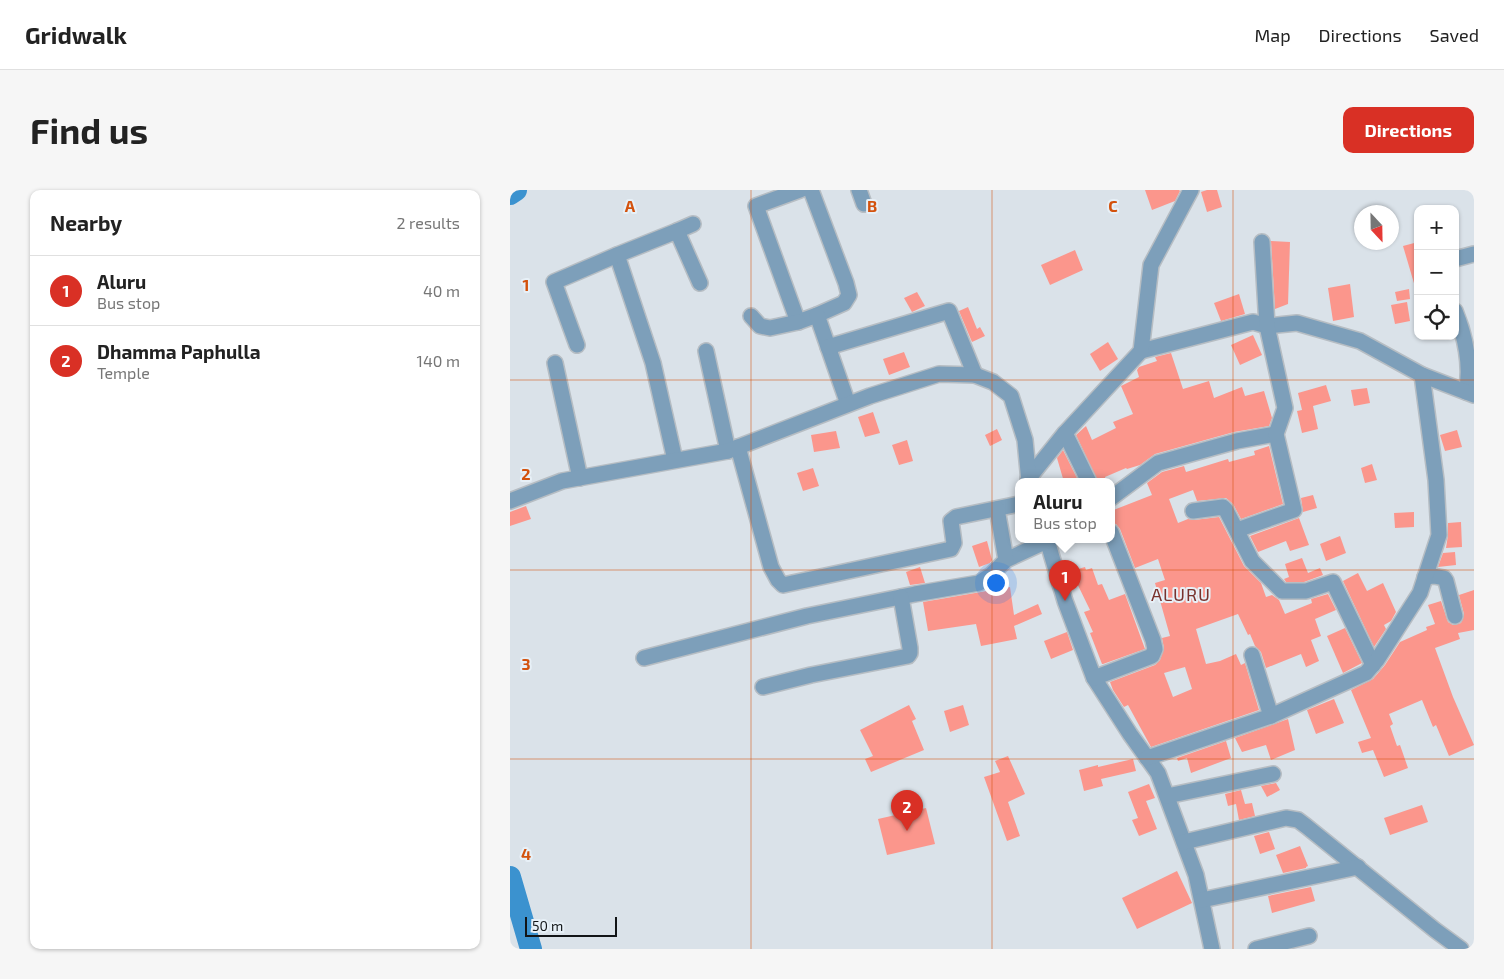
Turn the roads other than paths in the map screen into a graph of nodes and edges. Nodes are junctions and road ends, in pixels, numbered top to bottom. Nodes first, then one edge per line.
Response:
1 (800, 190) edge
2 (811, 190) edge
3 (1191, 190) edge
4 (693, 224) dead end
5 (677, 231) junction
6 (1262, 242) dead end
7 (1474, 254) edge
8 (617, 255) junction
9 (1459, 258) edge
10 (700, 283) dead end
11 (817, 315) junction
12 (751, 316) dead end
13 (798, 322) junction
14 (1459, 322) edge
15 (1267, 326) junction
16 (577, 345) dead end
17 (828, 347) junction
18 (706, 351) dead end
19 (1142, 351) junction
20 (555, 363) dead end
21 (975, 375) junction
22 (1422, 375) junction
23 (1470, 394) edge
24 (848, 404) junction
25 (1065, 433) junction
26 (1276, 434) junction
27 (733, 449) junction
28 (675, 460) junction
29 (580, 478) junction
30 (1028, 478) edge
31 (1030, 478) edge
32 (1087, 478) edge
33 (1115, 495) edge
34 (510, 501) edge
35 (1015, 505) edge
36 (997, 509) junction
37 (1193, 511) dead end
38 (1237, 530) junction
39 (1115, 542) edge
40 (1042, 543) edge
41 (1049, 543) edge
42 (1006, 560) junction
43 (1425, 577) junction
44 (901, 597) junction
45 (1455, 616) dead end
46 (1252, 656) dead end
47 (644, 658) dead end
48 (1373, 665) junction
49 (1094, 678) junction
50 (763, 687) dead end
51 (1270, 716) junction
52 (1147, 758) junction
53 (1273, 774) dead end
54 (1167, 796) junction
55 (1184, 842) junction
56 (1358, 867) junction
57 (1202, 900) junction
58 (1310, 936) dead end
59 (1212, 949) edge
60 (1256, 949) edge
61 (1461, 949) edge

1 - 13 street
2 - 11 street
3 - 19 street
4 - 5 street
5 - 8 street
5 - 10 street
6 - 15 street
7 - 9 street
8 - 16 street
8 - 28 street
11 - 13 street
11 - 17 street
12 - 13 street
14 - 23 street
15 - 19 street
15 - 22 street
15 - 26 street
17 - 21 street
17 - 24 street
18 - 27 street
19 - 25 street
20 - 29 street
21 - 24 street
21 - 30 street
22 - 23 street
22 - 43 street
24 - 27 street
25 - 31 street
25 - 32 street
26 - 33 street
26 - 38 street
27 - 28 street
27 - 36 street
28 - 29 street
29 - 34 street
35 - 36 street
36 - 42 street
37 - 38 street
38 - 48 street
39 - 49 street
40 - 42 street
41 - 49 street
42 - 44 street
43 - 45 street
43 - 48 street
44 - 47 street
44 - 50 street
46 - 51 street
48 - 51 street
49 - 52 street
51 - 52 street
52 - 54 street
53 - 54 street
54 - 55 street
55 - 56 street
55 - 57 street
56 - 57 street
56 - 61 street
57 - 59 street
58 - 60 street

